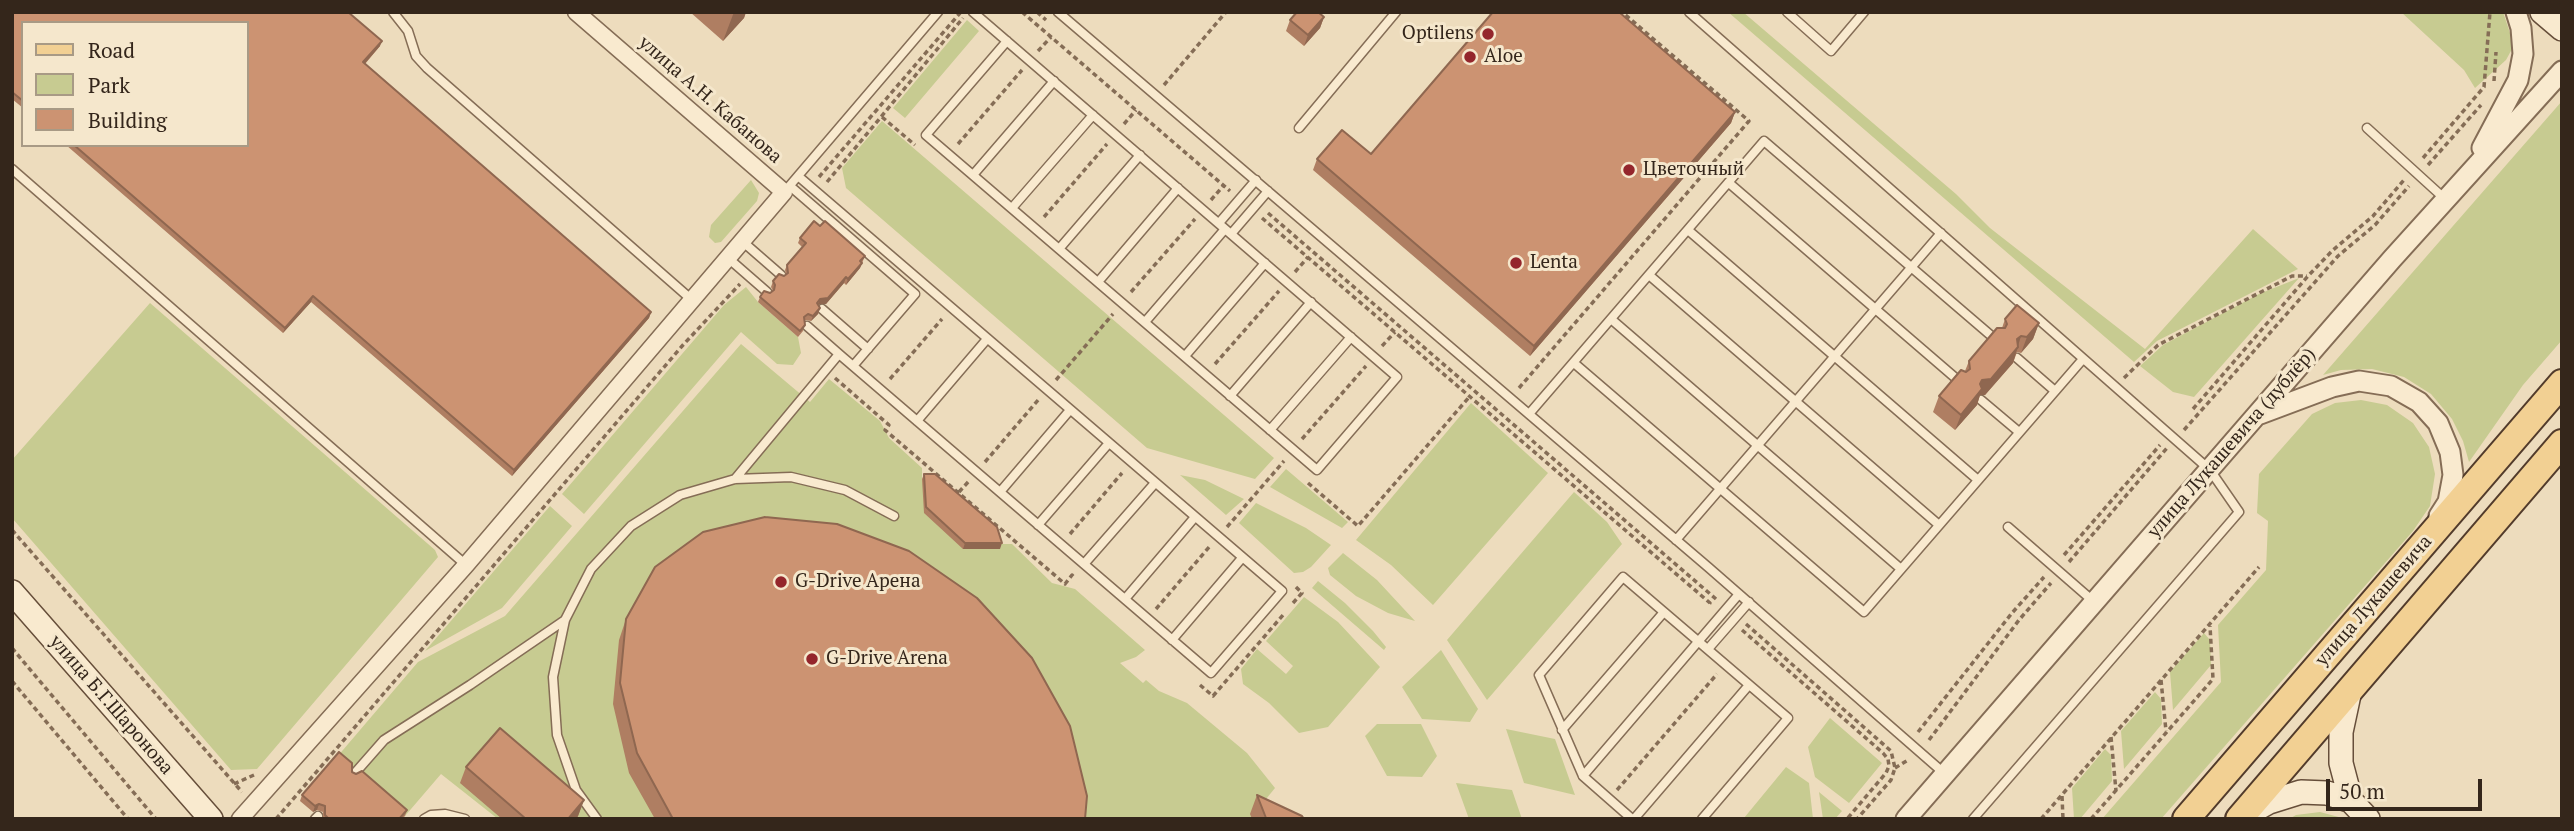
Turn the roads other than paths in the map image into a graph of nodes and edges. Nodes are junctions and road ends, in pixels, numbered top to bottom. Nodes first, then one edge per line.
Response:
1 (393, 12) edge
2 (576, 12) edge
3 (939, 12) edge
4 (1058, 12) edge
5 (1396, 12) edge
6 (1689, 12) edge
7 (1787, 12) edge
8 (1864, 12) edge
9 (2516, 12) edge
10 (2542, 12) edge
11 (969, 14) edge
12 (2562, 29) edge
13 (1007, 41) junction
14 (2562, 71) edge
15 (1054, 81) junction
16 (1093, 115) junction
17 (1299, 128) dead end
18 (2367, 128) dead end
19 (1140, 155) junction
20 (12, 169) edge
21 (973, 175) junction
22 (798, 176) junction
23 (2466, 177) junction
24 (1256, 180) junction
25 (1728, 183) junction
26 (1178, 188) junction
27 (787, 189) junction
28 (1268, 191) junction
29 (2446, 200) junction
30 (1012, 208) junction
31 (1225, 229) junction
32 (1688, 230) junction
33 (1941, 233) junction
34 (742, 241) junction
35 (1059, 249) junction
36 (728, 258) junction
37 (1265, 263) junction
38 (1911, 267) junction
39 (781, 275) edge
40 (1649, 275) junction
41 (1098, 282) junction
42 (766, 292) edge
43 (692, 300) junction
44 (1311, 302) junction
45 (822, 309) edge
46 (1875, 309) junction
47 (1611, 320) junction
48 (1145, 322) junction
49 (807, 326) edge
50 (1351, 337) junction
51 (987, 339) junction
52 (1995, 339) edge
53 (868, 349) junction
54 (839, 354) junction
55 (1185, 356) junction
56 (1835, 356) junction
57 (2017, 358) edge
58 (2083, 359) junction
59 (1574, 363) junction
60 (853, 366) junction
61 (1959, 381) edge
62 (2562, 383) edge
63 (2055, 391) junction
64 (1230, 396) junction
65 (1981, 400) edge
66 (1796, 401) junction
67 (1070, 410) junction
68 (1529, 414) junction
69 (2256, 415) junction
70 (917, 421) junction
71 (1270, 430) junction
72 (2019, 432) junction
73 (1109, 443) junction
74 (2562, 443) edge
75 (1757, 446) junction
76 (2210, 470) junction
77 (735, 479) junction
78 (1978, 480) junction
79 (1155, 482) junction
80 (1720, 488) junction
81 (1000, 492) junction
82 (894, 516) dead end
83 (1195, 517) junction
84 (1038, 525) junction
85 (1939, 525) junction
86 (2008, 527) dead end
87 (1676, 540) junction
88 (1242, 558) junction
89 (2412, 558) junction
90 (1084, 564) junction
91 (466, 565) junction
92 (1901, 569) junction
93 (12, 592) edge
94 (1740, 594) junction
95 (1125, 599) junction
96 (1749, 602) junction
97 (2095, 602) junction
98 (1664, 612) junction
99 (565, 620) junction
100 (1172, 640) junction
101 (1699, 641) junction
102 (1708, 649) junction
103 (1749, 685) junction
104 (2350, 690) junction
105 (1562, 730) junction
106 (355, 773) edge
107 (1945, 774) junction
108 (1583, 776) junction
109 (2351, 801) junction
110 (211, 819) edge
111 (240, 819) edge
112 (424, 819) edge
113 (465, 819) edge
114 (597, 819) edge
115 (1633, 819) edge
116 (1702, 819) edge
117 (1906, 819) edge
118 (1973, 819) edge
119 (2186, 819) edge
120 (2240, 819) edge
121 (2368, 819) edge

1 - 43 lane
2 - 27 street, улица А.Н. Кабанова
3 - 22 lane
4 - 24 lane
5 - 17 lane
6 - 33 lane
7 - 8 lane
9 - 23 street
10 - 12 main road
11 - 13 lane
13 - 15 lane
13 - 21 lane
14 - 23 street, улица Лукашевича (дублёр)
15 - 16 lane
15 - 21 lane
16 - 19 lane
16 - 30 lane
18 - 29 lane
19 - 26 lane
19 - 35 lane
20 - 91 lane
21 - 30 lane
22 - 27 lane
22 - 51 lane
23 - 29 street, улица Лукашевича (дублёр)
24 - 28 lane
24 - 31 lane
25 - 32 lane
25 - 38 lane
25 - 46 lane
26 - 31 lane
26 - 41 lane
27 - 34 street
27 - 53 lane
28 - 31 lane
28 - 68 lane
29 - 69 street, улица Лукашевича (дублёр)
30 - 35 lane
31 - 37 lane
31 - 48 lane
32 - 40 lane
32 - 56 lane
33 - 38 lane
33 - 58 lane
34 - 36 street
34 - 39 lane
35 - 41 lane
36 - 42 lane
36 - 43 street
37 - 44 lane
37 - 55 lane
38 - 46 lane
38 - 52 lane
40 - 47 lane
40 - 66 lane
41 - 48 lane
43 - 91 street
44 - 50 lane
44 - 64 lane
45 - 53 lane
46 - 56 lane
46 - 61 lane
47 - 59 lane
47 - 75 lane
48 - 55 lane
49 - 54 lane
50 - 71 lane
50 - 71 lane
51 - 67 lane
51 - 70 lane
53 - 60 lane
54 - 60 lane
54 - 77 lane
55 - 64 lane
56 - 66 lane
56 - 78 lane
57 - 63 lane
58 - 63 lane
58 - 76 lane
59 - 68 lane
59 - 80 lane
60 - 70 lane
62 - 89 main road, улица Лукашевича
63 - 72 lane
64 - 71 lane
65 - 72 lane
66 - 75 lane
66 - 85 lane
67 - 73 lane
67 - 81 lane
68 - 87 lane
69 - 76 street, улица Лукашевича (дублёр)
69 - 89 street
70 - 81 lane
72 - 78 lane
73 - 79 lane
73 - 84 lane
74 - 104 main road, улица Лукашевича
75 - 80 lane
75 - 92 lane
76 - 97 street, улица Лукашевича (дублёр)
76 - 118 lane
77 - 82 lane
77 - 99 lane
78 - 85 lane
79 - 83 lane
79 - 90 lane
80 - 87 lane
80 - 92 lane
81 - 84 lane
83 - 88 lane
83 - 95 lane
84 - 90 lane
85 - 92 lane
86 - 97 lane
87 - 94 lane
88 - 100 lane
88 - 100 lane
89 - 119 main road, улица Лукашевича
90 - 95 lane
91 - 111 street
93 - 110 main road, улица Б.Г.Шаронова
94 - 96 lane
94 - 101 lane
95 - 100 lane
96 - 102 lane
96 - 107 lane
97 - 107 street, улица Лукашевича (дублёр)
98 - 101 lane
98 - 105 lane
98 - 105 lane
99 - 106 lane
99 - 114 lane
101 - 102 lane
101 - 108 lane
102 - 103 lane
103 - 115 lane
103 - 116 lane
104 - 109 main road
104 - 120 main road, улица Лукашевича
105 - 108 lane
107 - 117 street, улица Лукашевича (дублёр)
108 - 115 lane
109 - 120 main road
109 - 121 main road
112 - 113 lane

